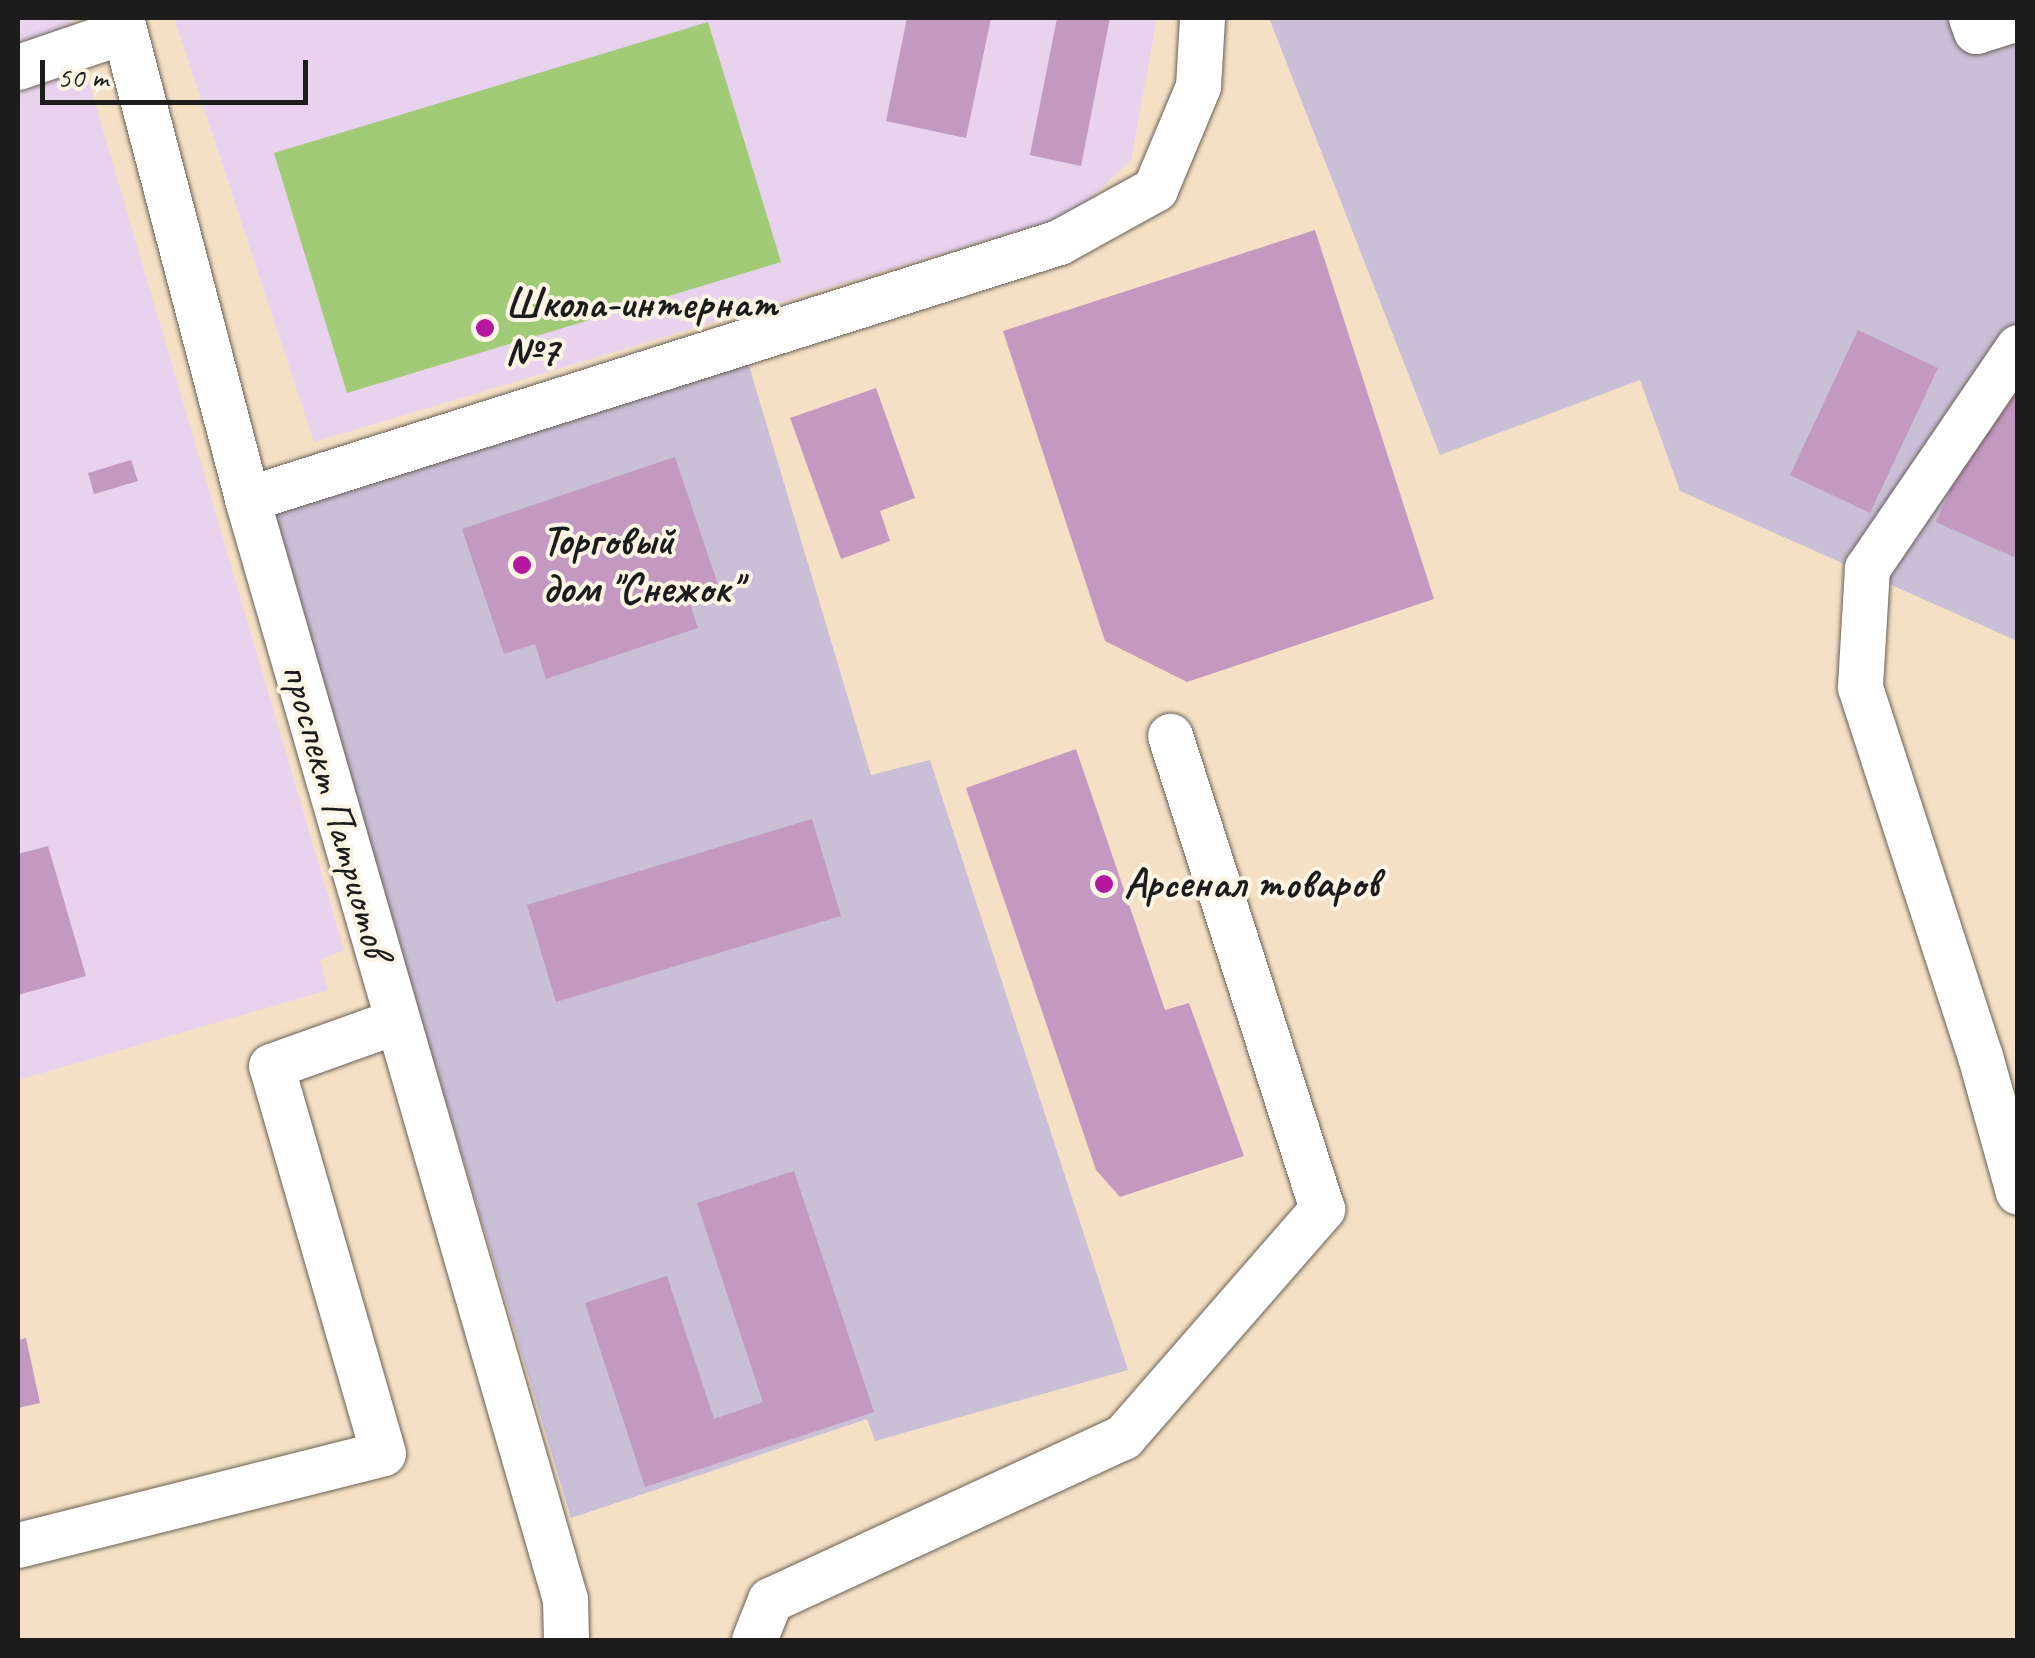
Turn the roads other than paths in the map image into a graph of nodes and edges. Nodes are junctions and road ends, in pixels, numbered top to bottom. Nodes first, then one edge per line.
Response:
1 (1202, 18) edge
2 (1971, 18) edge
3 (2017, 18) edge
4 (122, 24) edge
5 (18, 67) edge
6 (2018, 347) edge
7 (247, 499) junction
8 (1170, 736) dead end
9 (397, 1021) junction
10 (2018, 1192) edge
11 (18, 1544) edge
12 (566, 1620) edge
13 (595, 1640) edge
14 (754, 1640) edge

1 - 7 street
2 - 3 street
4 - 5 street
4 - 7 street, проспект Патриотов
6 - 10 street
7 - 9 street, проспект Патриотов
8 - 14 street
9 - 11 street
9 - 12 street, проспект Патриотов
12 - 13 street, проспект Патриотов

